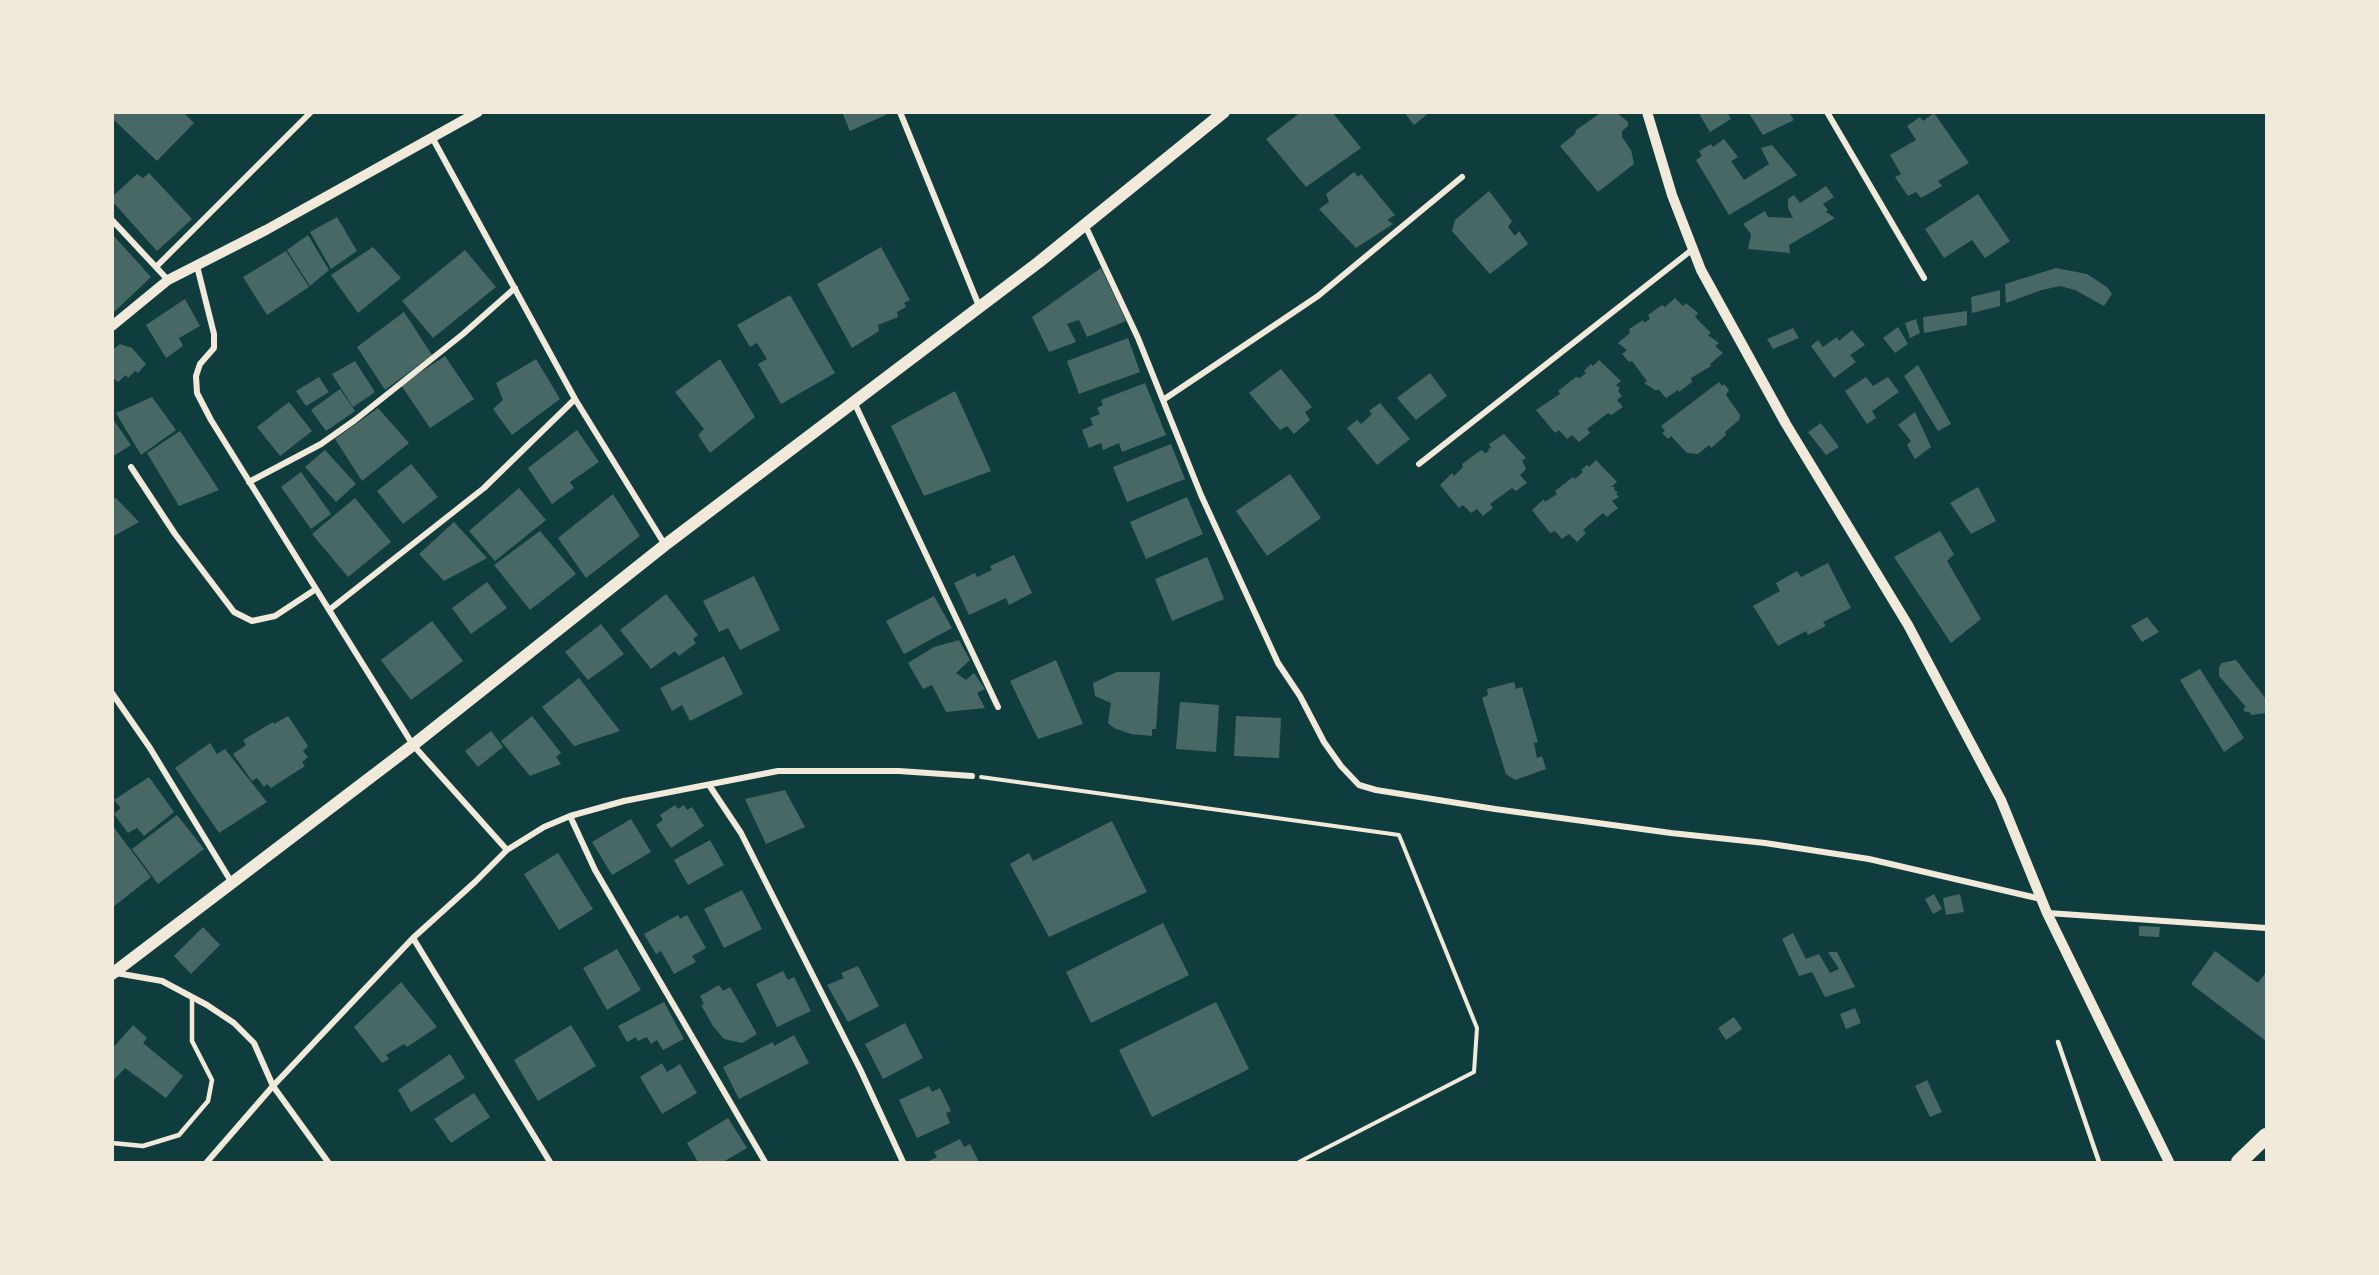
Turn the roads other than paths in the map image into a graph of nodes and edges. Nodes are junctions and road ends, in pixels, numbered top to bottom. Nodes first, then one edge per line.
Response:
1 (311, 112) edge
2 (478, 112) edge
3 (900, 112) edge
4 (1224, 112) edge
5 (1647, 112) edge
6 (1827, 112) edge
7 (433, 139) junction
8 (1462, 177) dead end
9 (112, 220) edge
10 (1085, 225) junction
11 (1693, 249) junction
12 (196, 266) junction
13 (156, 267) junction
14 (1924, 278) dead end
15 (168, 280) junction
16 (515, 288) junction
17 (980, 306) junction
18 (112, 326) edge
19 (575, 399) junction
20 (1163, 400) junction
21 (854, 402) junction
22 (1419, 464) dead end
23 (131, 467) dead end
24 (249, 482) junction
25 (665, 545) junction
26 (316, 589) junction
27 (329, 610) junction
28 (112, 693) edge
29 (998, 707) dead end
30 (412, 745) junction
31 (972, 776) road end
32 (709, 785) junction
33 (570, 816) junction
34 (507, 850) junction
35 (232, 883) junction
36 (2041, 899) junction
37 (2047, 913) junction
38 (2266, 928) edge
39 (413, 938) junction
40 (113, 972) edge
41 (192, 997) junction
42 (2058, 1042) dead end
43 (273, 1086) junction
44 (2266, 1136) edge
45 (112, 1143) edge
46 (207, 1162) edge
47 (328, 1162) edge
48 (550, 1162) edge
49 (765, 1162) edge
50 (903, 1162) edge
51 (2099, 1162) edge
52 (2169, 1162) edge
53 (2242, 1162) edge

1 - 13 street
2 - 7 street
3 - 17 street
4 - 10 main road
5 - 11 street
6 - 14 street
7 - 12 street
7 - 16 street
8 - 20 street
9 - 13 street
10 - 17 main road
10 - 20 street
11 - 22 street
11 - 36 street
12 - 15 street
12 - 24 street
13 - 15 street
15 - 18 street
16 - 19 street
16 - 24 street
17 - 21 main road
19 - 25 street
19 - 27 street
20 - 36 street
21 - 25 main road
21 - 29 street
23 - 26 street
24 - 26 street
25 - 30 main road
26 - 27 street
27 - 30 street
28 - 35 street
30 - 34 street
30 - 35 main road
31 - 32 street
32 - 33 street
32 - 50 street
33 - 34 street
33 - 49 street
34 - 39 street
35 - 40 main road
36 - 37 street
37 - 38 street
37 - 52 street
39 - 43 street
39 - 48 street
40 - 41 street
41 - 43 street
41 - 45 lane
42 - 51 lane
43 - 46 street
43 - 47 street
44 - 53 highway

